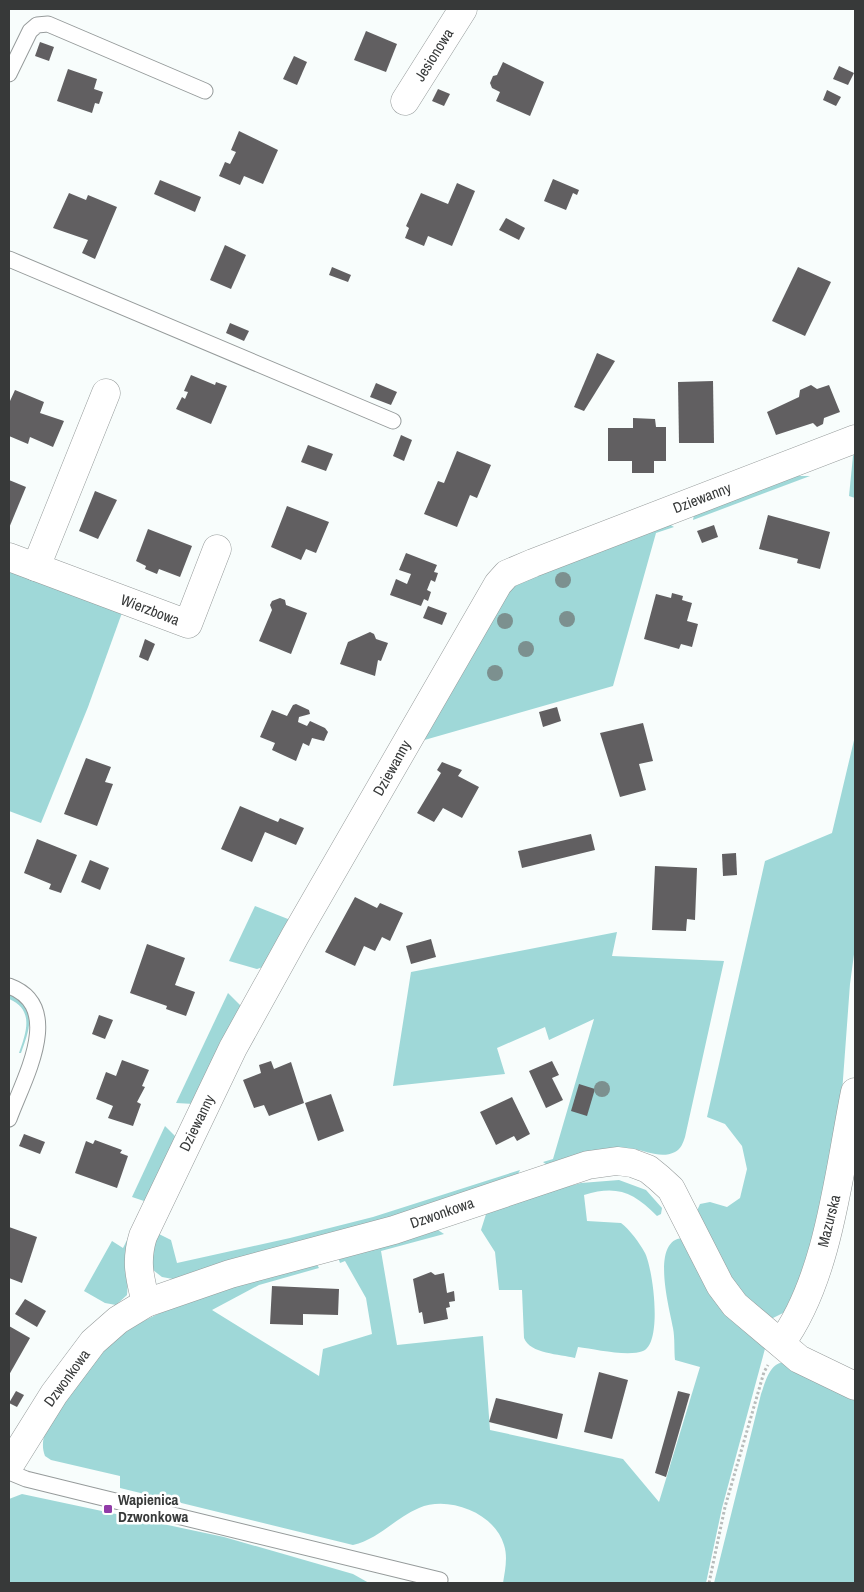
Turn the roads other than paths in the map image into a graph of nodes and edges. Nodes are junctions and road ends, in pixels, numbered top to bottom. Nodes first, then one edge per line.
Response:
1 (463, 9) edge
2 (9, 74) edge
3 (205, 90) dead end
4 (405, 101) dead end
5 (9, 260) edge
6 (106, 392) dead end
7 (393, 421) dead end
8 (855, 439) edge
9 (217, 549) dead end
10 (9, 557) edge
11 (36, 567) junction
12 (9, 986) edge
13 (855, 1092) edge
14 (9, 1119) edge
15 (146, 1303) junction
16 (781, 1343) junction
17 (855, 1386) edge
18 (9, 1466) edge
19 (9, 1472) edge
20 (440, 1580) dead end

1 - 4 street, Jesionowa
2 - 3 lane
5 - 7 lane
6 - 11 street
8 - 15 street, Dziewanny
9 - 11 street, Wierzbowa
10 - 11 street, Wierzbowa
12 - 14 lane
13 - 16 street, Mazurska
15 - 16 street, Dzwonkowa
15 - 18 street, Dzwonkowa
16 - 17 street, Dzwonkowa
19 - 20 lane

